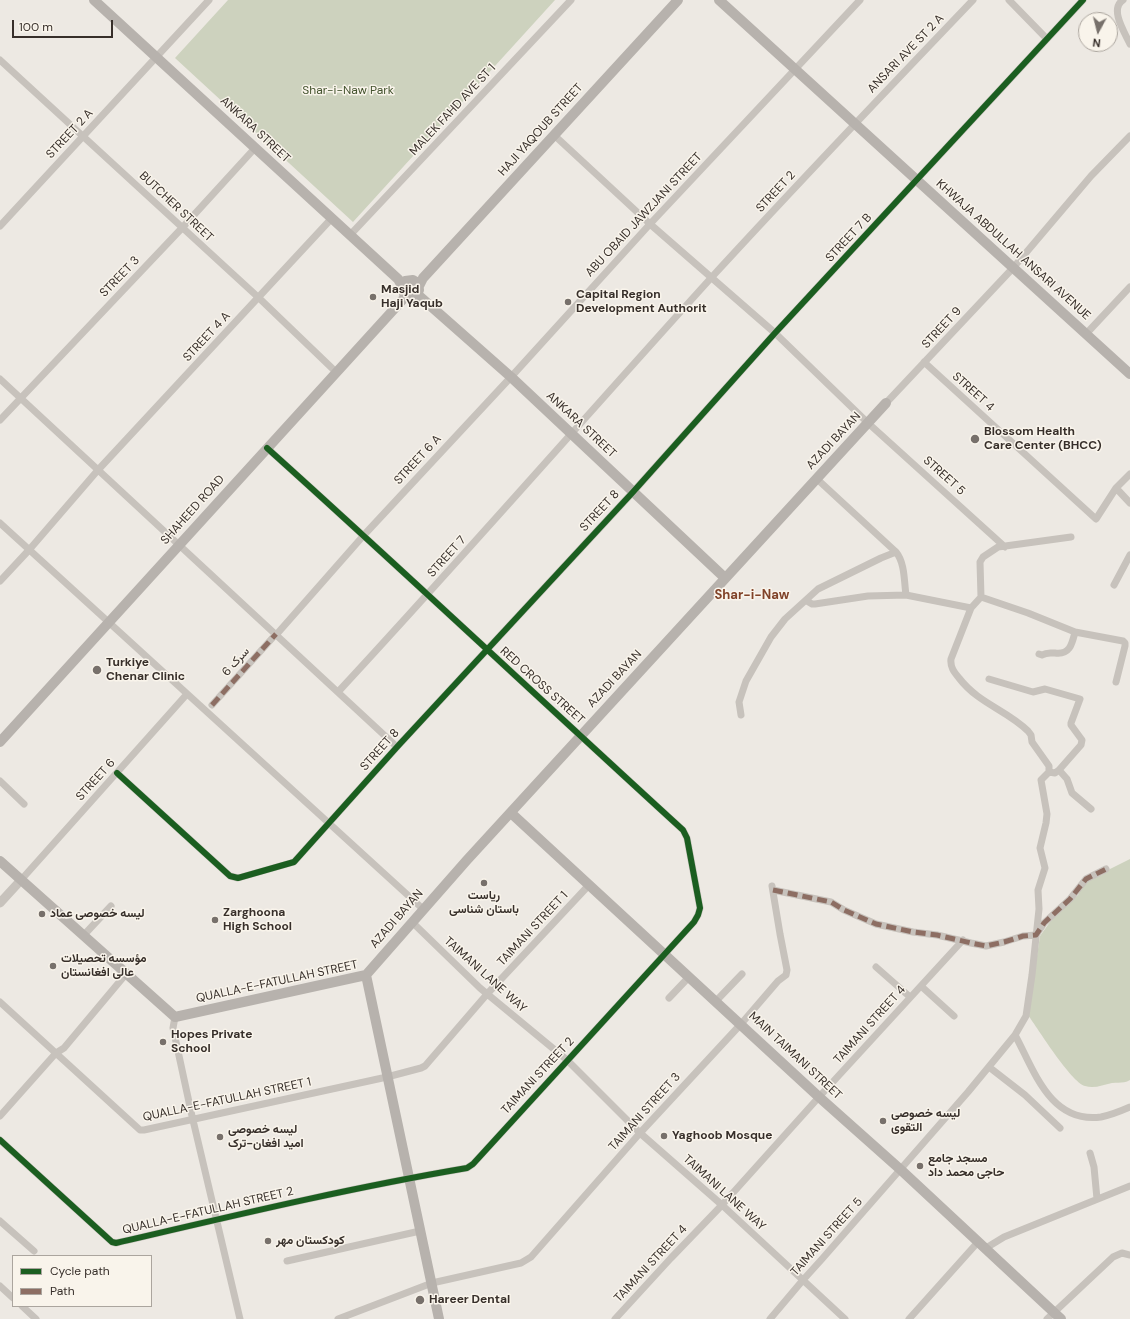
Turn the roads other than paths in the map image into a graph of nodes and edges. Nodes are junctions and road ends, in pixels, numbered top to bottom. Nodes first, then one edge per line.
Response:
1 (94, 0) edge
2 (209, 0) edge
3 (571, 0) edge
4 (678, 0) edge
5 (720, 0) edge
6 (860, 0) edge
7 (973, 0) edge
8 (1009, 0) edge
9 (1083, 0) edge
10 (1123, 0) edge
11 (1047, 39) junction
12 (1130, 44) edge
13 (156, 56) junction
14 (0, 60) edge
15 (795, 69) junction
16 (855, 123) junction
17 (554, 135) junction
18 (83, 136) junction
19 (1130, 136) edge
20 (255, 148) junction
21 (917, 180) junction
22 (332, 218) junction
23 (650, 224) junction
24 (0, 226) edge
25 (182, 228) junction
26 (351, 234) junction
27 (1014, 268) junction
28 (712, 277) junction
29 (402, 286) junction
30 (420, 286) junction
31 (1130, 287) edge
32 (406, 296) junction
33 (259, 298) junction
34 (775, 333) junction
35 (1086, 334) junction
36 (924, 362) junction
37 (336, 372) junction
38 (1130, 374) edge
39 (511, 377) junction
40 (0, 379) edge
41 (21, 398) junction
42 (886, 403) joint
43 (0, 420) edge
44 (868, 423) junction
45 (570, 434) junction
46 (267, 448) junction
47 (98, 470) junction
48 (1130, 474) edge
49 (817, 479) junction
50 (1116, 488) junction
51 (633, 492) junction
52 (1130, 503) edge
53 (0, 523) edge
54 (364, 535) junction
55 (1071, 537) dead end
56 (179, 545) junction
57 (1006, 547) junction
58 (29, 550) junction
59 (896, 552) junction
60 (1130, 555) edge
61 (725, 578) junction
62 (0, 581) edge
63 (1114, 585) dead end
64 (906, 595) junction
65 (427, 596) junction
66 (981, 597) junction
67 (807, 601) junction
68 (971, 608) junction
69 (108, 623) junction
70 (1075, 632) junction
71 (276, 635) junction
72 (487, 650) junction
73 (1039, 654) dead end
74 (989, 679) dead end
75 (1116, 682) dead end
76 (338, 692) junction
77 (187, 694) junction
78 (212, 705) dead end
79 (741, 715) dead end
80 (581, 736) junction
81 (0, 742) edge
82 (397, 747) junction
83 (1060, 770) junction
84 (1049, 772) junction
85 (117, 773) junction
86 (0, 781) edge
87 (24, 804) dead end
88 (1091, 809) dead end
89 (511, 813) junction
90 (329, 824) junction
91 (0, 860) edge
92 (1106, 869) dead end
93 (21, 880) junction
94 (589, 885) junction
95 (0, 903) edge
96 (111, 906) dead end
97 (423, 910) junction
98 (412, 922) junction
99 (1036, 935) junction
100 (83, 936) junction
101 (963, 940) junction
102 (664, 954) junction
103 (876, 967) dead end
104 (126, 974) junction
105 (742, 974) dead end
106 (366, 975) junction
107 (690, 977) junction
108 (921, 986) junction
109 (488, 993) junction
110 (669, 998) dead end
111 (910, 998) junction
112 (716, 1001) junction
113 (0, 1002) edge
114 (954, 1016) dead end
115 (175, 1017) junction
116 (741, 1024) junction
117 (1015, 1035) junction
118 (56, 1053) junction
119 (567, 1060) junction
120 (988, 1067) junction
121 (387, 1077) junction
122 (819, 1097) junction
123 (1130, 1107) edge
124 (0, 1116) edge
125 (193, 1120) junction
126 (1060, 1128) dead end
127 (640, 1133) junction
128 (0, 1140) edge
129 (1090, 1153) dead end
130 (900, 1170) junction
131 (409, 1178) junction
132 (1130, 1186) edge
133 (1097, 1199) junction
134 (722, 1206) junction
135 (217, 1219) junction
136 (0, 1221) edge
137 (420, 1230) junction
138 (978, 1242) junction
139 (986, 1248) junction
140 (34, 1251) dead end
141 (1130, 1255) edge
142 (287, 1261) dead end
143 (803, 1280) junction
144 (432, 1283) junction
145 (0, 1286) edge
146 (12, 1297) edge
147 (23, 1307) edge
148 (1054, 1317) edge
149 (36, 1319) edge
150 (240, 1319) edge
151 (338, 1319) edge
152 (439, 1319) edge
153 (615, 1319) edge
154 (770, 1319) edge
155 (845, 1319) edge
156 (910, 1319) edge

1 - 13 main road, ANKARA STREET
2 - 13 street, STREET 2 A
3 - 26 street, MALEK FAHD AVE ST 1
4 - 17 main road, HAJI YAQOUB STREET
5 - 15 main road, KHWAJA ABDULLAH ANSARI AVENUE
6 - 15 street, ABU OBAID JAWZJANI STREET
7 - 16 street, ANSARI AVE ST 2 A
8 - 11 street
9 - 11 street, STREET 7 B
10 - 12 street
11 - 21 street, STREET 7 B
13 - 18 street, STREET 2 A
13 - 20 main road, ANKARA STREET
14 - 18 street, BUTCHER STREET
15 - 16 main road, KHWAJA ABDULLAH ANSARI AVENUE
15 - 23 street, ABU OBAID JAWZJANI STREET
16 - 21 main road, KHWAJA ABDULLAH ANSARI AVENUE
16 - 28 street, STREET 2
17 - 23 street, STREET 5
17 - 30 main road, HAJI YAQOUB STREET
18 - 24 street, STREET 2 A
18 - 25 street, BUTCHER STREET
19 - 27 street, STREET 9
20 - 22 main road, ANKARA STREET
20 - 25 street, STREET 3
21 - 27 main road, KHWAJA ABDULLAH ANSARI AVENUE
21 - 34 street, STREET 7 B
22 - 26 main road, ANKARA STREET
22 - 33 street, STREET 4 A
23 - 28 street, STREET 5
23 - 39 street, ABU OBAID JAWZJANI STREET
25 - 33 street, BUTCHER STREET
25 - 41 street, STREET 3
26 - 29 main road, ANKARA STREET
27 - 35 main road, KHWAJA ABDULLAH ANSARI AVENUE
27 - 36 street, STREET 9
28 - 34 street, STREET 5
28 - 45 street
29 - 30 main road
29 - 32 main road
30 - 32 main road
30 - 39 main road, ANKARA STREET
31 - 35 street
32 - 37 main road, SHAHEED ROAD
33 - 37 street, BUTCHER STREET
33 - 47 street, STREET 4 A
34 - 44 street, STREET 5
34 - 51 street, STREET 7 B
35 - 38 main road, KHWAJA ABDULLAH ANSARI AVENUE
36 - 42 street, STREET 9
36 - 50 street, STREET 4
37 - 46 main road, SHAHEED ROAD
39 - 45 main road, ANKARA STREET
39 - 54 street, STREET 6 A
40 - 41 street
41 - 43 street, STREET 3
41 - 47 street
42 - 44 main road, AZADI BAYAN
44 - 49 main road, AZADI BAYAN
44 - 57 street, STREET 5
45 - 51 main road, ANKARA STREET
45 - 65 street, STREET 7
46 - 54 street, RED CROSS STREET
46 - 56 main road, SHAHEED ROAD
47 - 56 street
47 - 58 street, STREET 4 A
48 - 50 street
49 - 59 street
49 - 61 main road, AZADI BAYAN
50 - 52 street
51 - 61 main road, ANKARA STREET
51 - 72 street, STREET 8
53 - 58 street
54 - 65 street, RED CROSS STREET
54 - 71 street, STREET 6 A
55 - 57 street
56 - 69 main road, SHAHEED ROAD
56 - 71 street
57 - 66 street
58 - 62 street, STREET 4 A
58 - 69 street
59 - 64 street
59 - 67 street
60 - 63 street
61 - 80 main road, AZADI BAYAN
64 - 67 street
64 - 68 street
65 - 72 street, RED CROSS STREET
65 - 76 street, STREET 7
66 - 68 street
66 - 70 street
67 - 79 street
68 - 84 street
69 - 77 street
69 - 81 main road, SHAHEED ROAD
70 - 73 street
70 - 75 street
71 - 76 street
71 - 78 street, سرک 6
72 - 80 street, RED CROSS STREET
72 - 82 street, STREET 8
74 - 83 street
76 - 82 street
77 - 85 street, STREET 6
77 - 90 street
80 - 89 main road, AZADI BAYAN
80 - 102 street, RED CROSS STREET
82 - 90 street, STREET 8
83 - 84 street
83 - 88 street
84 - 99 street, TAIMANI STREET 5
85 - 90 street, STREET 8
85 - 93 street, STREET 6
86 - 87 street
89 - 94 main road, MAIN TAIMANI STREET
89 - 97 main road, AZADI BAYAN
90 - 97 street
91 - 93 main road
92 - 99 street
93 - 95 street
93 - 100 main road
94 - 102 main road, MAIN TAIMANI STREET
94 - 109 street, TAIMANI STREET 1
96 - 100 street
97 - 98 main road, AZADI BAYAN
98 - 106 main road, AZADI BAYAN
98 - 109 street, TAIMANI LANE WAY
99 - 101 street
99 - 117 street, TAIMANI STREET 5
100 - 104 main road
101 - 108 street, TAIMANI STREET 4
101 - 116 street, TAIMANI STREET 3
102 - 107 main road, MAIN TAIMANI STREET
102 - 119 street, TAIMANI STREET 2
103 - 111 street
104 - 115 main road
104 - 118 street
105 - 112 street
106 - 115 main road, QUALLA-E-FATULLAH STREET
106 - 121 main road, QUALLA-E-FATULLAH STREET
107 - 110 street
107 - 112 main road, MAIN TAIMANI STREET
108 - 111 street, TAIMANI STREET 4
108 - 114 street
109 - 119 street, TAIMANI LANE WAY
109 - 121 street, TAIMANI STREET 1
111 - 122 street, TAIMANI STREET 4
112 - 116 main road, MAIN TAIMANI STREET
113 - 118 street, QUALLA-E-FATULLAH STREET 1
115 - 125 street
116 - 122 main road, MAIN TAIMANI STREET
116 - 127 street, TAIMANI STREET 3
117 - 120 street, TAIMANI STREET 5
117 - 123 street
118 - 124 street
118 - 125 street, QUALLA-E-FATULLAH STREET 1
119 - 127 street, TAIMANI LANE WAY
119 - 131 street, TAIMANI STREET 2
120 - 126 street
120 - 130 street, TAIMANI STREET 5
121 - 125 street, QUALLA-E-FATULLAH STREET 1
121 - 131 main road, QUALLA-E-FATULLAH STREET
122 - 130 main road, MAIN TAIMANI STREET
122 - 134 street, TAIMANI STREET 4
125 - 135 street
127 - 134 street, TAIMANI LANE WAY
127 - 144 street, TAIMANI STREET 3
128 - 135 street, QUALLA-E-FATULLAH STREET 2
129 - 133 street
130 - 138 main road, MAIN TAIMANI STREET
130 - 143 street, TAIMANI STREET 5
131 - 135 street, QUALLA-E-FATULLAH STREET 2
131 - 137 main road, QUALLA-E-FATULLAH STREET
132 - 133 street
133 - 139 street
134 - 143 street, TAIMANI LANE WAY
134 - 153 street, TAIMANI STREET 4
135 - 150 street
136 - 140 street
137 - 142 street
137 - 144 main road, QUALLA-E-FATULLAH STREET
138 - 139 main road, MAIN TAIMANI STREET
138 - 156 street
139 - 148 main road, MAIN TAIMANI STREET
141 - 148 street
143 - 154 street, TAIMANI STREET 5
143 - 155 street, TAIMANI LANE WAY
144 - 151 street, TAIMANI STREET 3
144 - 152 main road, QUALLA-E-FATULLAH STREET
145 - 146 street
147 - 149 street

